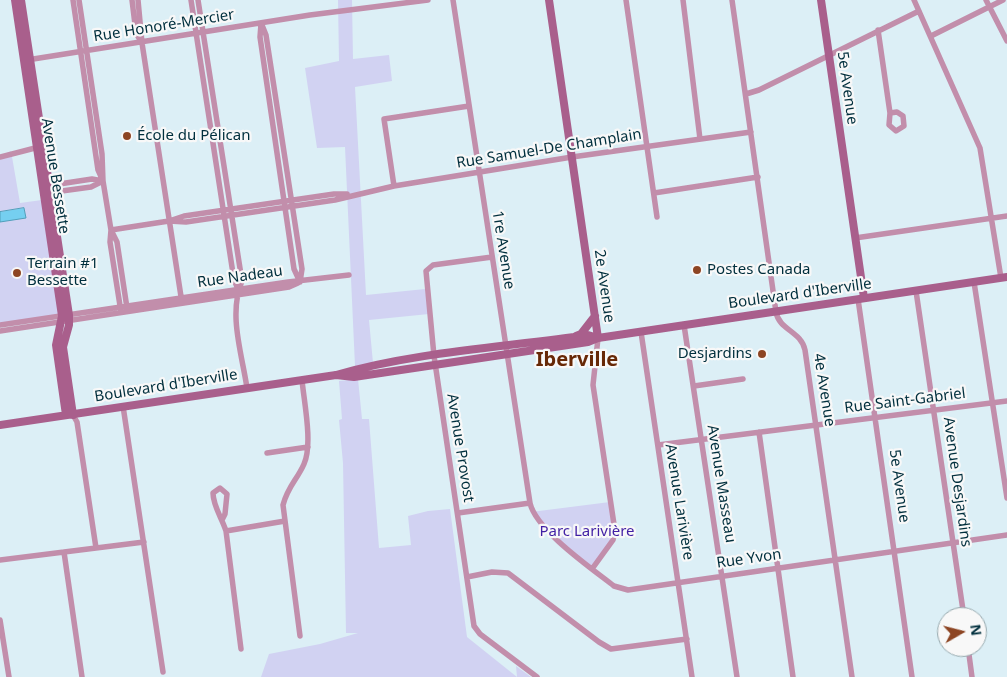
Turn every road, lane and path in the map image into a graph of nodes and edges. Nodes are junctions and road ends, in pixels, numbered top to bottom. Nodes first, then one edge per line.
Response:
1 (15, 0) edge
2 (21, 0) edge
3 (73, 0) edge
4 (79, 0) edge
5 (132, 0) edge
6 (138, 0) edge
7 (191, 0) edge
8 (198, 0) edge
9 (428, 0) edge
10 (454, 0) edge
11 (549, 0) edge
12 (626, 0) edge
13 (683, 0) edge
14 (732, 0) edge
15 (821, 0) edge
16 (914, 0) edge
17 (986, 0) edge
18 (1003, 0) edge
19 (990, 7) junction
20 (919, 11) junction
21 (261, 24) junction
22 (878, 30) junction
23 (200, 34) junction
24 (931, 36) junction
25 (1007, 41) edge
26 (142, 43) junction
27 (84, 52) junction
28 (828, 54) junction
29 (27, 60) junction
30 (746, 94) junction
31 (469, 106) junction
32 (890, 112) dead end
33 (217, 124) junction
34 (210, 126) junction
35 (751, 132) junction
36 (700, 139) junction
37 (646, 146) junction
38 (40, 147) junction
39 (0, 157) edge
40 (572, 157) junction
41 (479, 173) junction
42 (758, 177) junction
43 (103, 181) junction
44 (394, 186) junction
45 (46, 190) junction
46 (654, 193) junction
47 (288, 204) junction
48 (231, 212) junction
49 (224, 214) junction
50 (1007, 216) edge
51 (657, 217) dead end
52 (992, 218) junction
53 (169, 221) junction
54 (111, 230) junction
55 (855, 238) junction
56 (492, 257) junction
57 (349, 275) dead end
58 (1004, 278) edge
59 (300, 282) junction
60 (974, 282) junction
61 (916, 291) junction
62 (238, 292) junction
63 (861, 299) junction
64 (181, 301) junction
65 (128, 309) junction
66 (120, 310) junction
67 (776, 312) junction
68 (595, 316) junction
69 (65, 318) junction
70 (0, 325) edge
71 (684, 325) junction
72 (0, 331) edge
73 (641, 332) junction
74 (574, 337) junction
75 (598, 338) junction
76 (506, 350) junction
77 (434, 356) junction
78 (435, 364) junction
79 (336, 374) junction
80 (743, 379) dead end
81 (302, 380) junction
82 (694, 386) junction
83 (247, 388) junction
84 (1007, 401) edge
85 (992, 403) junction
86 (123, 406) junction
87 (934, 410) junction
88 (70, 415) junction
89 (875, 418) junction
90 (0, 425) edge
91 (817, 425) junction
92 (759, 432) junction
93 (702, 440) junction
94 (658, 445) junction
95 (308, 448) junction
96 (267, 453) dead end
97 (1007, 498) edge
98 (530, 503) junction
99 (458, 512) junction
100 (222, 520) junction
101 (285, 521) junction
102 (226, 531) junction
103 (1007, 535) edge
104 (144, 542) junction
105 (954, 543) junction
106 (96, 548) junction
107 (894, 551) junction
108 (64, 552) junction
109 (836, 559) junction
110 (0, 560) edge
111 (779, 567) junction
112 (592, 569) junction
113 (467, 576) junction
114 (722, 576) junction
115 (678, 582) junction
116 (963, 607) edge
117 (0, 620) edge
118 (300, 636) dead end
119 (687, 639) junction
120 (241, 649) dead end
121 (969, 657) edge
122 (164, 672) dead end
123 (9, 677) edge
124 (82, 677) edge
125 (537, 677) edge
126 (692, 677) edge
127 (737, 677) edge
128 (793, 677) edge
129 (852, 677) edge
130 (912, 677) edge
131 (972, 677) edge

1 - 29 street, Avenue Bessette
2 - 29 street, Avenue Bessette
3 - 27 street
4 - 27 street
5 - 26 street
6 - 26 street
7 - 23 street
8 - 23 street
9 - 21 street, Rue Honoré-Mercier
10 - 31 street, 1re Avenue
11 - 40 street, 2e Avenue
12 - 37 street
13 - 36 street
14 - 30 street
15 - 28 street, 5e Avenue
16 - 20 street
17 - 19 street
18 - 19 street
19 - 24 street
19 - 25 street
20 - 22 street
20 - 24 street
21 - 23 street, Rue Honoré-Mercier
21 - 47 street
22 - 28 street
22 - 32 street
23 - 26 street, Rue Honoré-Mercier
23 - 33 street
23 - 34 street
24 - 52 street
26 - 27 street, Rue Honoré-Mercier
26 - 53 street
27 - 29 street, Rue Honoré-Mercier
27 - 43 street
28 - 30 street
28 - 55 street, 5e Avenue
29 - 38 street, Avenue Bessette
30 - 35 street
31 - 41 street, 1re Avenue
31 - 44 street
33 - 34 street
33 - 48 street
34 - 49 street
35 - 36 street, Rue Samuel-De Champlain
35 - 42 street
36 - 37 street, Rue Samuel-De Champlain
37 - 40 street, Rue Samuel-De Champlain
37 - 46 street
38 - 39 street
38 - 45 street, Avenue Bessette
40 - 41 street, Rue Samuel-De Champlain
40 - 68 street, 2e Avenue
41 - 44 street, Rue Samuel-De Champlain
41 - 56 street, 1re Avenue
42 - 46 street
42 - 67 street
43 - 45 street
43 - 54 street
44 - 47 street, Rue Samuel-De Champlain
45 - 69 street, Avenue Bessette
46 - 51 street
47 - 48 street, Rue Samuel-De Champlain
47 - 59 street
48 - 49 street, Rue Samuel-De Champlain
48 - 62 street
49 - 53 street, Rue Samuel-De Champlain
49 - 62 street
50 - 52 street
52 - 55 street
52 - 58 street
53 - 54 street, Rue Samuel-De Champlain
53 - 64 street
54 - 65 street
54 - 66 street
55 - 63 street, 5e Avenue
56 - 76 street, 1re Avenue
56 - 77 street, Avenue Provost
57 - 59 street, Rue Nadeau
58 - 60 street, Boulevard d'Iberville
59 - 62 street, Rue Nadeau
60 - 61 street, Boulevard d'Iberville
60 - 85 street
61 - 63 street, Boulevard d'Iberville
61 - 87 street, Avenue Desjardins
62 - 64 street, Rue Nadeau
62 - 83 street
63 - 67 street, Boulevard d'Iberville
63 - 89 street, 5e Avenue
64 - 65 street, Rue Nadeau
65 - 66 street, Rue Nadeau
66 - 69 street, Rue Nadeau
67 - 71 street, Boulevard d'Iberville
67 - 91 street, 4e Avenue
68 - 74 street
68 - 75 street, 2e Avenue
69 - 70 street, Rue Nadeau
69 - 72 street, Rue Nadeau
69 - 88 street, Avenue Bessette
71 - 73 street, Boulevard d'Iberville
71 - 82 street, Avenue Masseau
73 - 75 street, Boulevard d'Iberville
73 - 94 street, Avenue Larivière
74 - 75 street, Boulevard d'Iberville
74 - 76 street, Boulevard d'Iberville
75 - 76 street, Boulevard d'Iberville
75 - 112 street, 2e Avenue
76 - 77 street, Boulevard d'Iberville
76 - 78 street, Boulevard d'Iberville
76 - 98 street, 1re Avenue
77 - 78 street, Avenue Provost
77 - 79 street, Boulevard d'Iberville
78 - 79 street, Boulevard d'Iberville
78 - 99 street, Avenue Provost
79 - 81 street, Boulevard d'Iberville
80 - 82 street
81 - 83 street, Boulevard d'Iberville
81 - 95 street
82 - 93 street, Avenue Masseau
83 - 86 street, Boulevard d'Iberville
84 - 85 street, Rue Saint-Gabriel
85 - 87 street, Rue Saint-Gabriel
85 - 97 street
86 - 88 street, Boulevard d'Iberville
86 - 104 street
87 - 89 street, Rue Saint-Gabriel
87 - 105 street, Avenue Desjardins
88 - 90 street, Boulevard d'Iberville
88 - 106 street
89 - 91 street, Rue Saint-Gabriel
89 - 107 street, 5e Avenue
91 - 92 street, Rue Saint-Gabriel
91 - 109 street, 4e Avenue
92 - 93 street, Rue Saint-Gabriel
92 - 111 street
93 - 94 street, Rue Saint-Gabriel
93 - 114 street, Avenue Masseau
94 - 115 street, Avenue Larivière
95 - 96 street
95 - 101 street
98 - 99 street
98 - 112 street, Rue Yvon
99 - 113 street, Avenue Provost
100 - 100 street
100 - 102 street
101 - 102 street
101 - 118 street
102 - 120 street
103 - 105 street, Rue Yvon
104 - 106 street
104 - 122 street
105 - 107 street, Rue Yvon
105 - 116 street, Avenue Desjardins
106 - 108 street
107 - 109 street, Rue Yvon
107 - 130 street, 5e Avenue
108 - 110 street
108 - 124 street
109 - 111 street, Rue Yvon
109 - 129 street, 4e Avenue
111 - 114 street, Rue Yvon
111 - 128 street
112 - 115 street, Rue Yvon
113 - 119 street
113 - 125 street, Avenue Provost
114 - 115 street, Rue Yvon
114 - 127 street, Avenue Masseau
115 - 119 street, Avenue Larivière
117 - 123 street
119 - 126 street, Avenue Larivière
121 - 131 street

